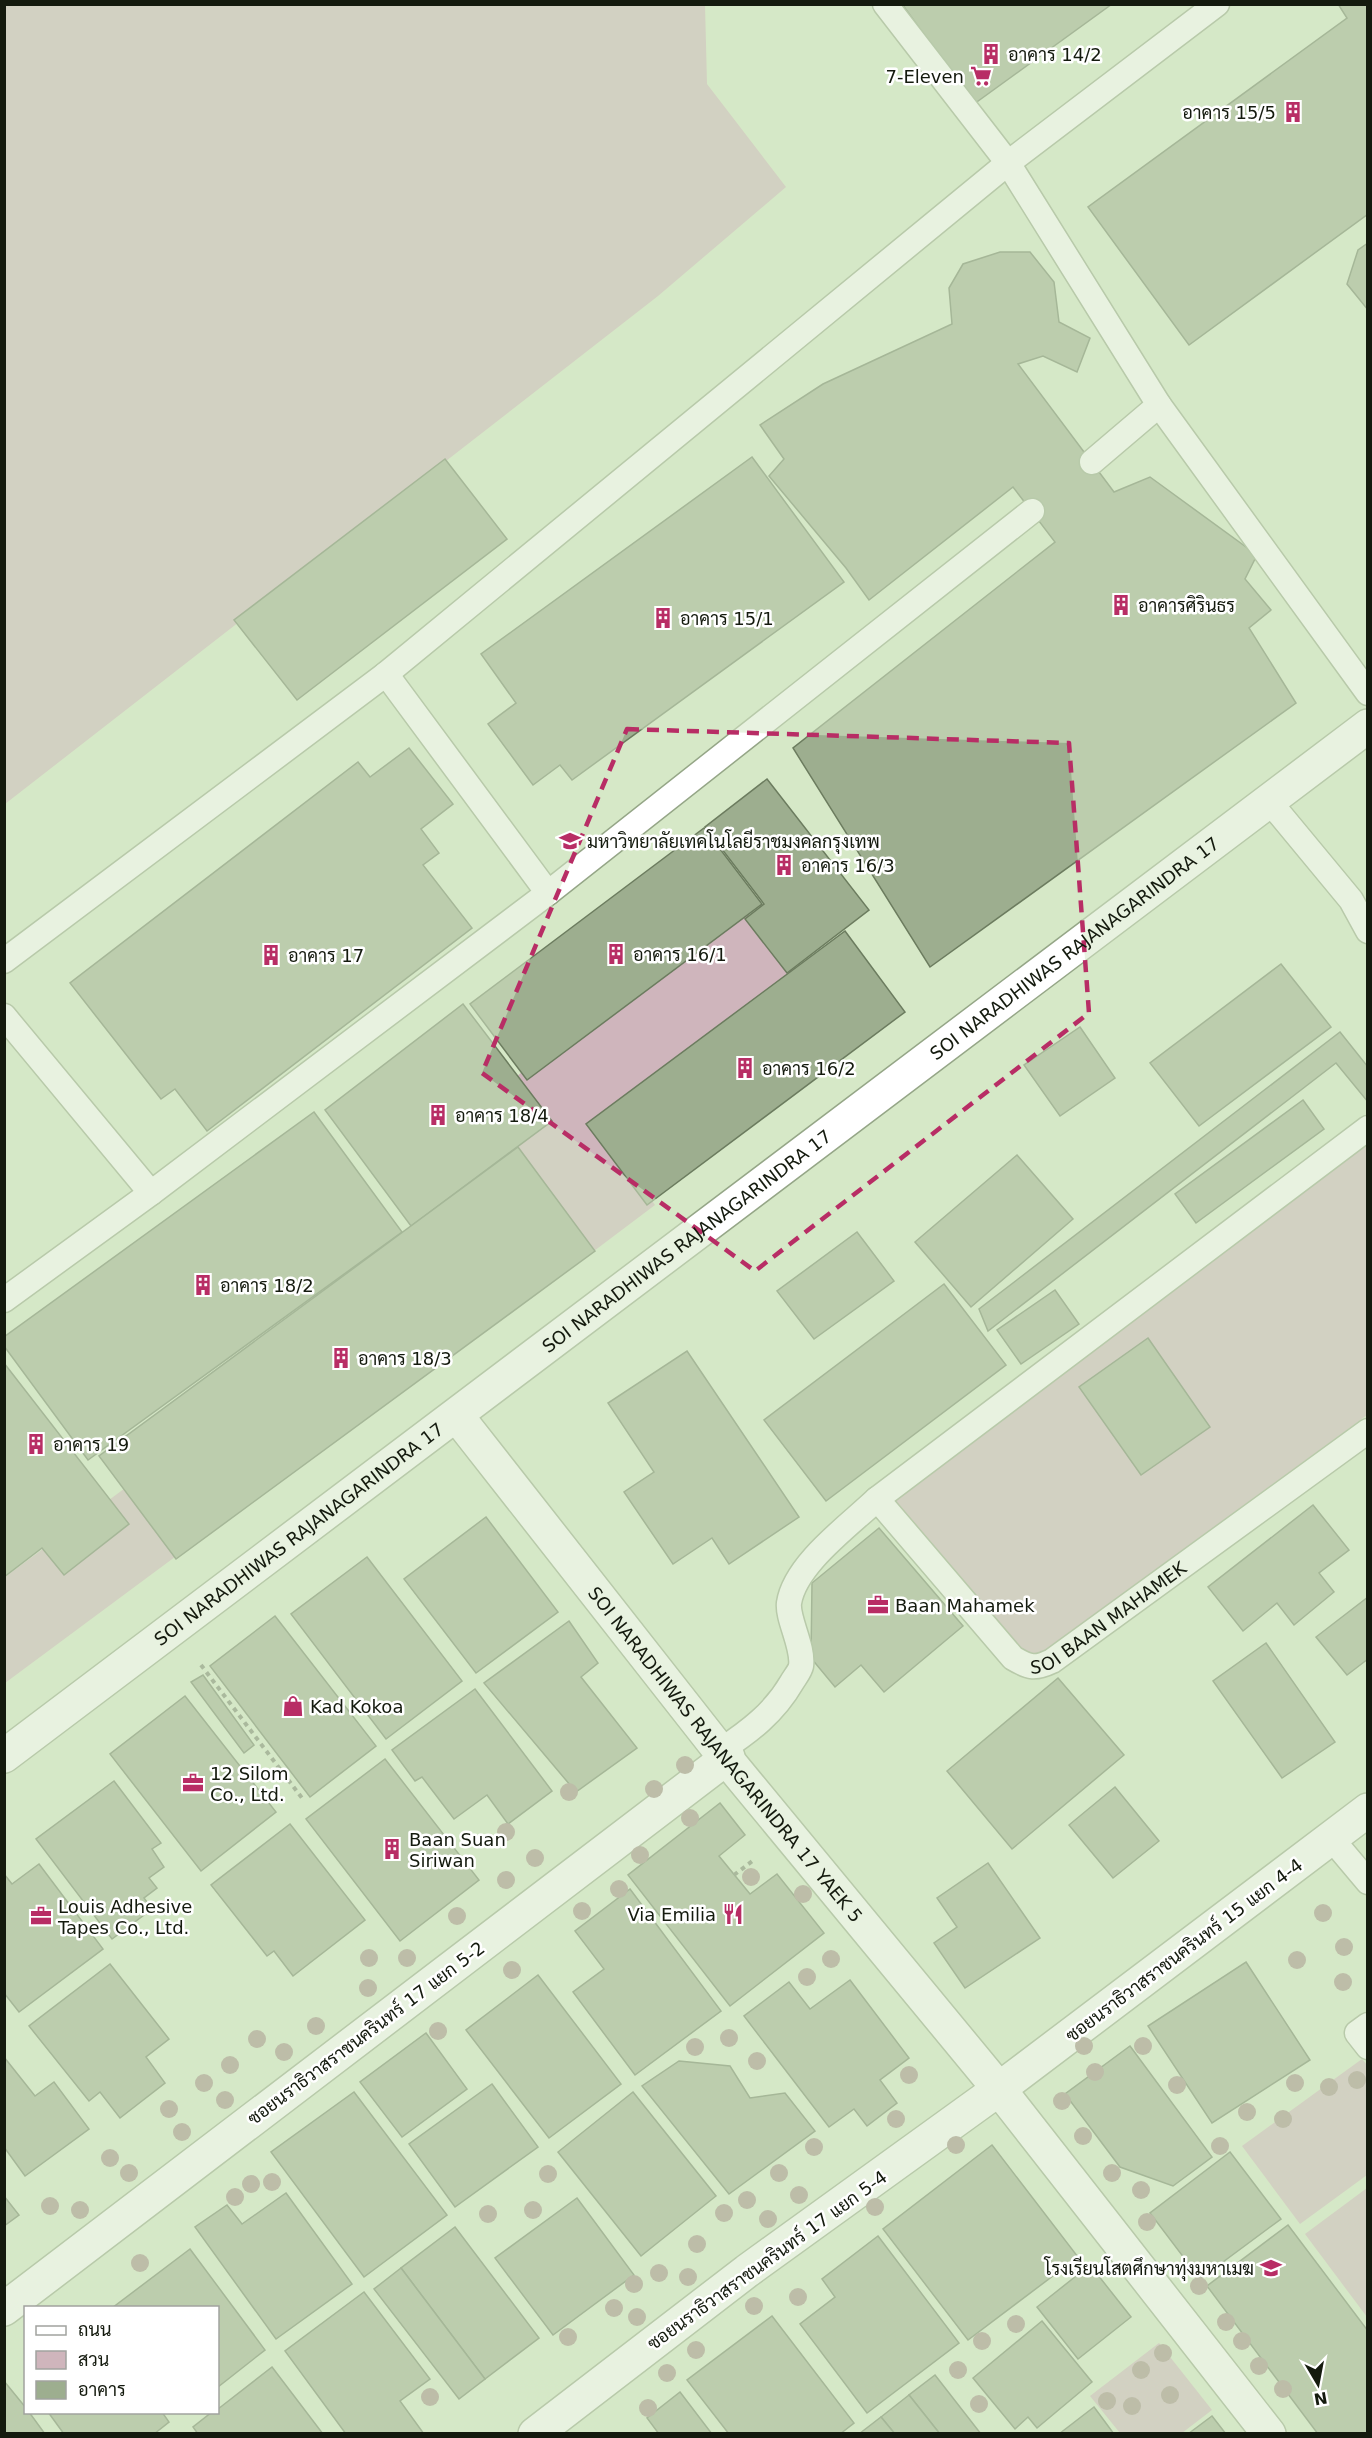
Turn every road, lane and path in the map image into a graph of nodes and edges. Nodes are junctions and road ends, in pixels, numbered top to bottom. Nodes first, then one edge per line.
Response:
1 (885, 4) edge
2 (1217, 4) edge
3 (1008, 163) junction
4 (1159, 405) junction
5 (1092, 462) dead end
6 (1032, 511) dead end
7 (386, 674) junction
8 (1368, 693) edge
9 (1368, 726) edge
10 (1269, 801) junction
11 (548, 893) junction
12 (1368, 931) edge
13 (4, 961) edge
14 (4, 1017) edge
15 (1368, 1128) edge
16 (151, 1193) junction
17 (4, 1300) edge
18 (457, 1416) junction
19 (1368, 1431) edge
20 (877, 1499) junction
21 (201, 1665) dead end
22 (724, 1754) junction
23 (4, 1756) edge
24 (302, 1798) dead end
25 (1368, 1810) edge
26 (1331, 1838) junction
27 (1368, 1882) edge
28 (1368, 2025) edge
29 (1368, 2047) edge
30 (999, 2089) junction
31 (4, 2309) edge
32 (535, 2433) edge
33 (1269, 2433) edge

1 - 3 lane
2 - 3 lane
3 - 4 lane
3 - 7 lane
4 - 5 lane
4 - 8 lane
6 - 11 lane
7 - 11 lane
7 - 13 lane
9 - 10 street, SOI NARADHIWAS RAJANAGARINDRA 17
10 - 12 lane
10 - 18 street, SOI NARADHIWAS RAJANAGARINDRA 17
11 - 16 lane
14 - 16 lane
15 - 20 lane
16 - 17 lane
18 - 22 street, SOI NARADHIWAS RAJANAGARINDRA 17 YAEK 5
18 - 23 street, SOI NARADHIWAS RAJANAGARINDRA 17
19 - 20 lane, SOI BAAN MAHAMEK
20 - 22 lane
21 - 24 path
22 - 30 street, SOI NARADHIWAS RAJANAGARINDRA 17 YAEK 5
22 - 31 street, ซอยนราธิวาสราชนครินทร์ 17 แยก 5-2
25 - 26 street, ซอยนราธิวาสราชนครินทร์ 15 แยก 4-4
26 - 27 lane
26 - 30 street, ซอยนราธิวาสราชนครินทร์ 15 แยก 4-4
28 - 29 lane
30 - 32 street, ซอยนราธิวาสราชนครินทร์ 17 แยก 5-4
30 - 33 street, SOI NARADHIWAS RAJANAGARINDRA 17 YAEK 5

